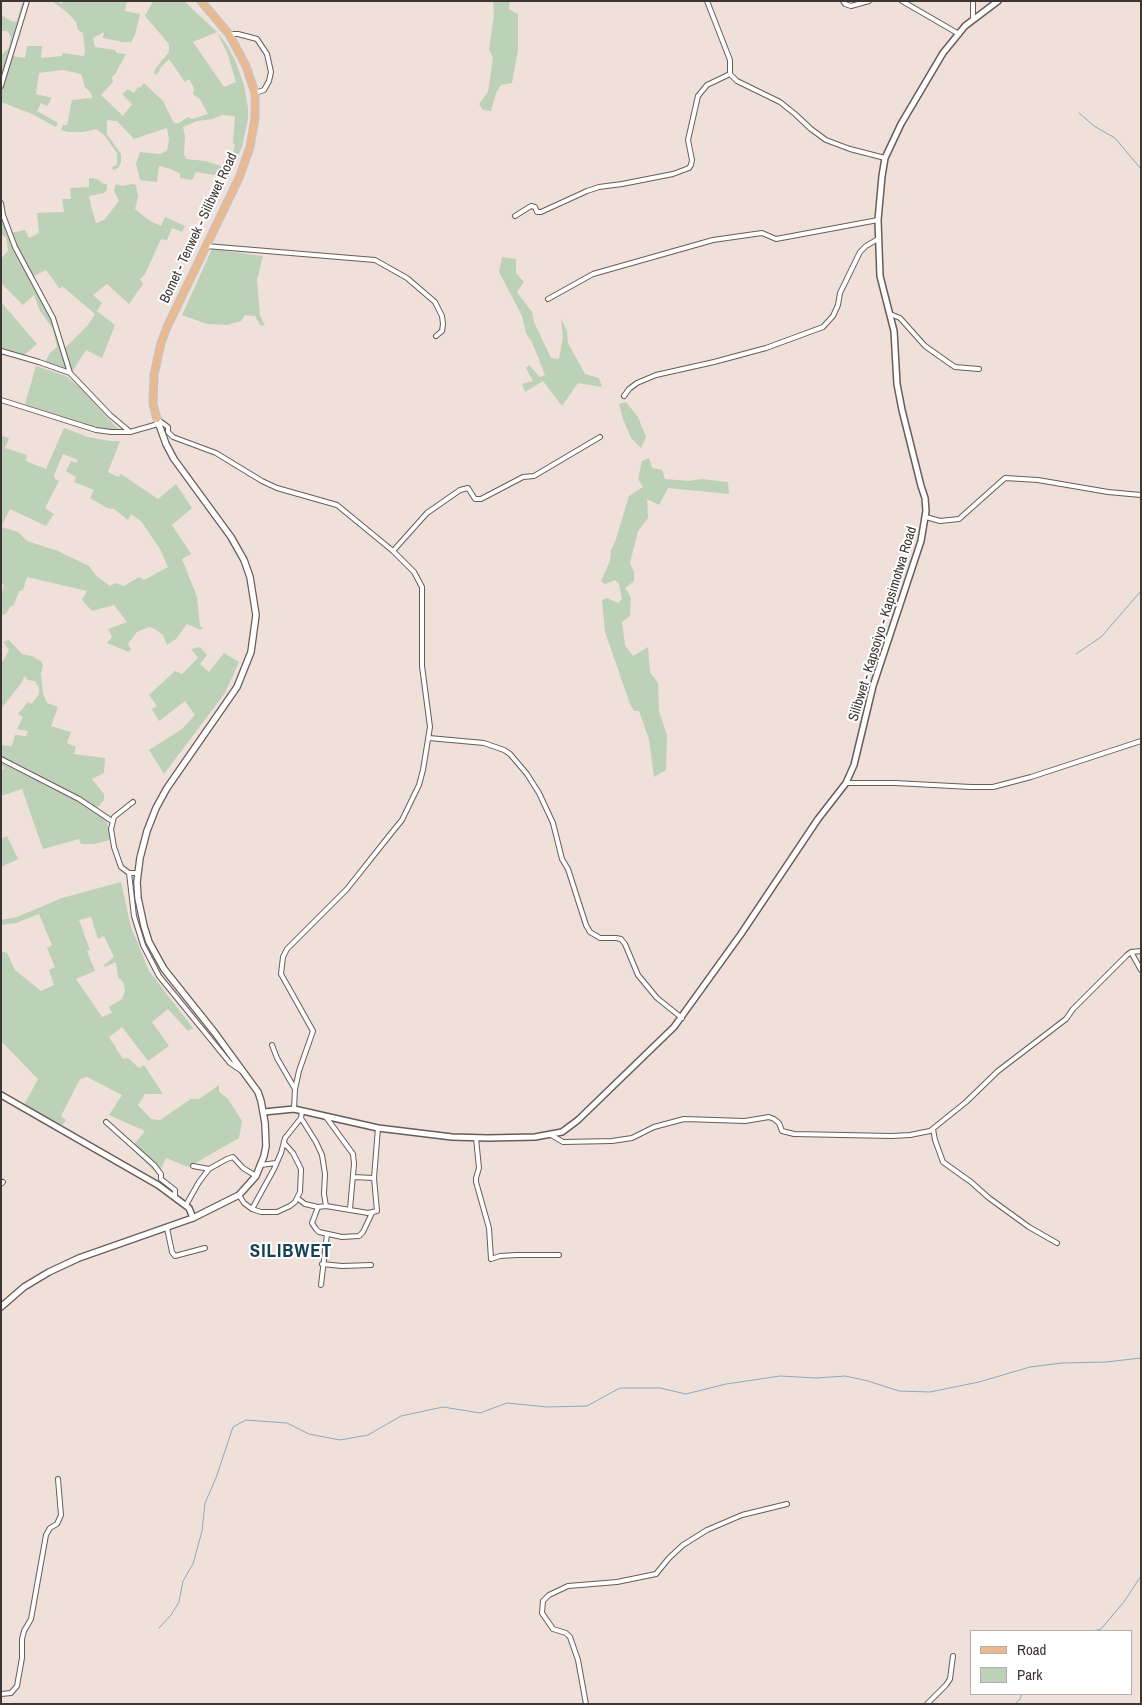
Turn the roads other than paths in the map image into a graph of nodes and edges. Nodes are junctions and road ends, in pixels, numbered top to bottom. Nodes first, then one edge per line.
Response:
1 (27, 1) edge
2 (201, 1) edge
3 (707, 1) edge
4 (843, 1) edge
5 (869, 1) edge
6 (902, 1) edge
7 (973, 1) edge
8 (998, 1) edge
9 (973, 19) junction
10 (230, 34) junction
11 (959, 34) junction
12 (730, 74) junction
13 (1, 86) edge
14 (255, 93) junction
15 (885, 158) junction
16 (1, 203) edge
17 (515, 216) dead end
18 (878, 220) junction
19 (878, 239) junction
20 (205, 246) junction
21 (548, 299) dead end
22 (890, 314) junction
23 (436, 336) dead end
24 (1, 352) edge
25 (979, 369) dead end
26 (70, 373) junction
27 (624, 396) dead end
28 (1, 400) edge
29 (158, 422) junction
30 (130, 432) junction
31 (600, 437) dead end
32 (1141, 495) edge
33 (926, 517) junction
34 (393, 551) junction
35 (429, 738) junction
36 (1141, 741) edge
37 (1, 759) edge
38 (846, 783) junction
39 (133, 802) dead end
40 (112, 821) junction
41 (128, 873) junction
42 (137, 873) junction
43 (1141, 951) edge
44 (1131, 952) junction
45 (1141, 970) edge
46 (682, 1018) junction
47 (272, 1045) dead end
48 (244, 1071) junction
49 (295, 1089) junction
50 (1, 1094) edge
51 (294, 1110) junction
52 (302, 1111) junction
53 (264, 1112) junction
54 (326, 1117) junction
55 (301, 1118) junction
56 (106, 1122) dead end
57 (378, 1128) junction
58 (933, 1129) junction
59 (551, 1135) junction
60 (476, 1138) junction
61 (284, 1143) junction
62 (276, 1163) junction
63 (262, 1165) junction
64 (194, 1166) dead end
65 (208, 1169) junction
66 (256, 1176) junction
67 (353, 1177) junction
68 (374, 1178) junction
69 (239, 1195) junction
70 (175, 1196) junction
71 (297, 1198) junction
72 (186, 1206) junction
73 (326, 1206) junction
74 (318, 1207) junction
75 (252, 1209) junction
76 (350, 1209) junction
77 (372, 1213) junction
78 (193, 1218) junction
79 (167, 1228) junction
80 (327, 1234) junction
81 (1057, 1243) dead end
82 (205, 1248) dead end
83 (559, 1255) dead end
84 (322, 1264) junction
85 (371, 1265) dead end
86 (321, 1286) dead end
87 (1, 1307) edge
88 (58, 1479) dead end
89 (787, 1504) dead end
90 (953, 1656) dead end
91 (1, 1694) edge
92 (586, 1704) edge
93 (927, 1704) edge

1 - 13 street
2 - 10 main road, Bomet - Tenwek - Silibwet Road
3 - 12 street
4 - 5 street
6 - 11 street
7 - 9 street
8 - 9 street, Silibwet - Kapsoiyo - Kapsimotwa Road
9 - 11 street, Silibwet - Kapsoiyo - Kapsimotwa Road
10 - 14 main road, Bomet - Tenwek - Silibwet Road
10 - 14 street
11 - 15 street, Silibwet - Kapsoiyo - Kapsimotwa Road
12 - 15 street
12 - 17 street
14 - 20 main road, Bomet - Tenwek - Silibwet Road
15 - 18 street, Silibwet - Kapsoiyo - Kapsimotwa Road
16 - 26 street
18 - 19 street, Silibwet - Kapsoiyo - Kapsimotwa Road
18 - 21 street
19 - 22 street, Silibwet - Kapsoiyo - Kapsimotwa Road
19 - 27 street
20 - 23 street
20 - 29 main road, Bomet - Tenwek - Silibwet Road
22 - 25 street
22 - 33 street, Silibwet - Kapsoiyo - Kapsimotwa Road
24 - 26 street
26 - 30 street
28 - 30 street
29 - 30 street
29 - 34 street
29 - 42 main road
31 - 34 street
32 - 33 street
33 - 38 street, Silibwet - Kapsoiyo - Kapsimotwa Road
34 - 35 street
35 - 46 street
35 - 49 street
36 - 38 street
37 - 40 street
38 - 46 street, Silibwet - Kapsoiyo - Kapsimotwa Road
39 - 40 street
40 - 41 street
41 - 42 street
41 - 48 street
42 - 48 main road
43 - 44 street
44 - 45 street
44 - 58 street
46 - 59 street, Silibwet - Kapsoiyo - Kapsimotwa Road
47 - 49 street
48 - 53 main road
49 - 51 street
50 - 70 street
51 - 52 street, Silibwet - Kapsoiyo - Kapsimotwa Road
51 - 53 street, Silibwet - Kapsoiyo - Kapsimotwa Road
52 - 54 street, Silibwet - Kapsoiyo - Kapsimotwa Road
52 - 55 street
53 - 63 main road
54 - 57 street, Silibwet - Kapsoiyo - Kapsimotwa Road
54 - 67 street
55 - 61 street
55 - 73 street
56 - 70 street
57 - 60 street, Silibwet - Kapsoiyo - Kapsimotwa Road
57 - 68 street
58 - 59 street
58 - 81 street
59 - 60 street, Silibwet - Kapsoiyo - Kapsimotwa Road
60 - 83 street
61 - 62 street
61 - 71 street
62 - 63 street
62 - 75 street
63 - 66 main road
64 - 65 street
65 - 66 street
65 - 72 street
66 - 69 main road
67 - 68 street
67 - 76 street
68 - 77 street
69 - 75 street
69 - 78 main road
70 - 72 street
71 - 74 street
71 - 75 street
72 - 78 street
73 - 74 street
73 - 76 street
74 - 80 street
76 - 77 street
77 - 80 street
78 - 79 main road
79 - 82 street
79 - 87 main road
80 - 84 street
84 - 85 street
84 - 86 street
88 - 91 street
89 - 92 street
90 - 93 street

